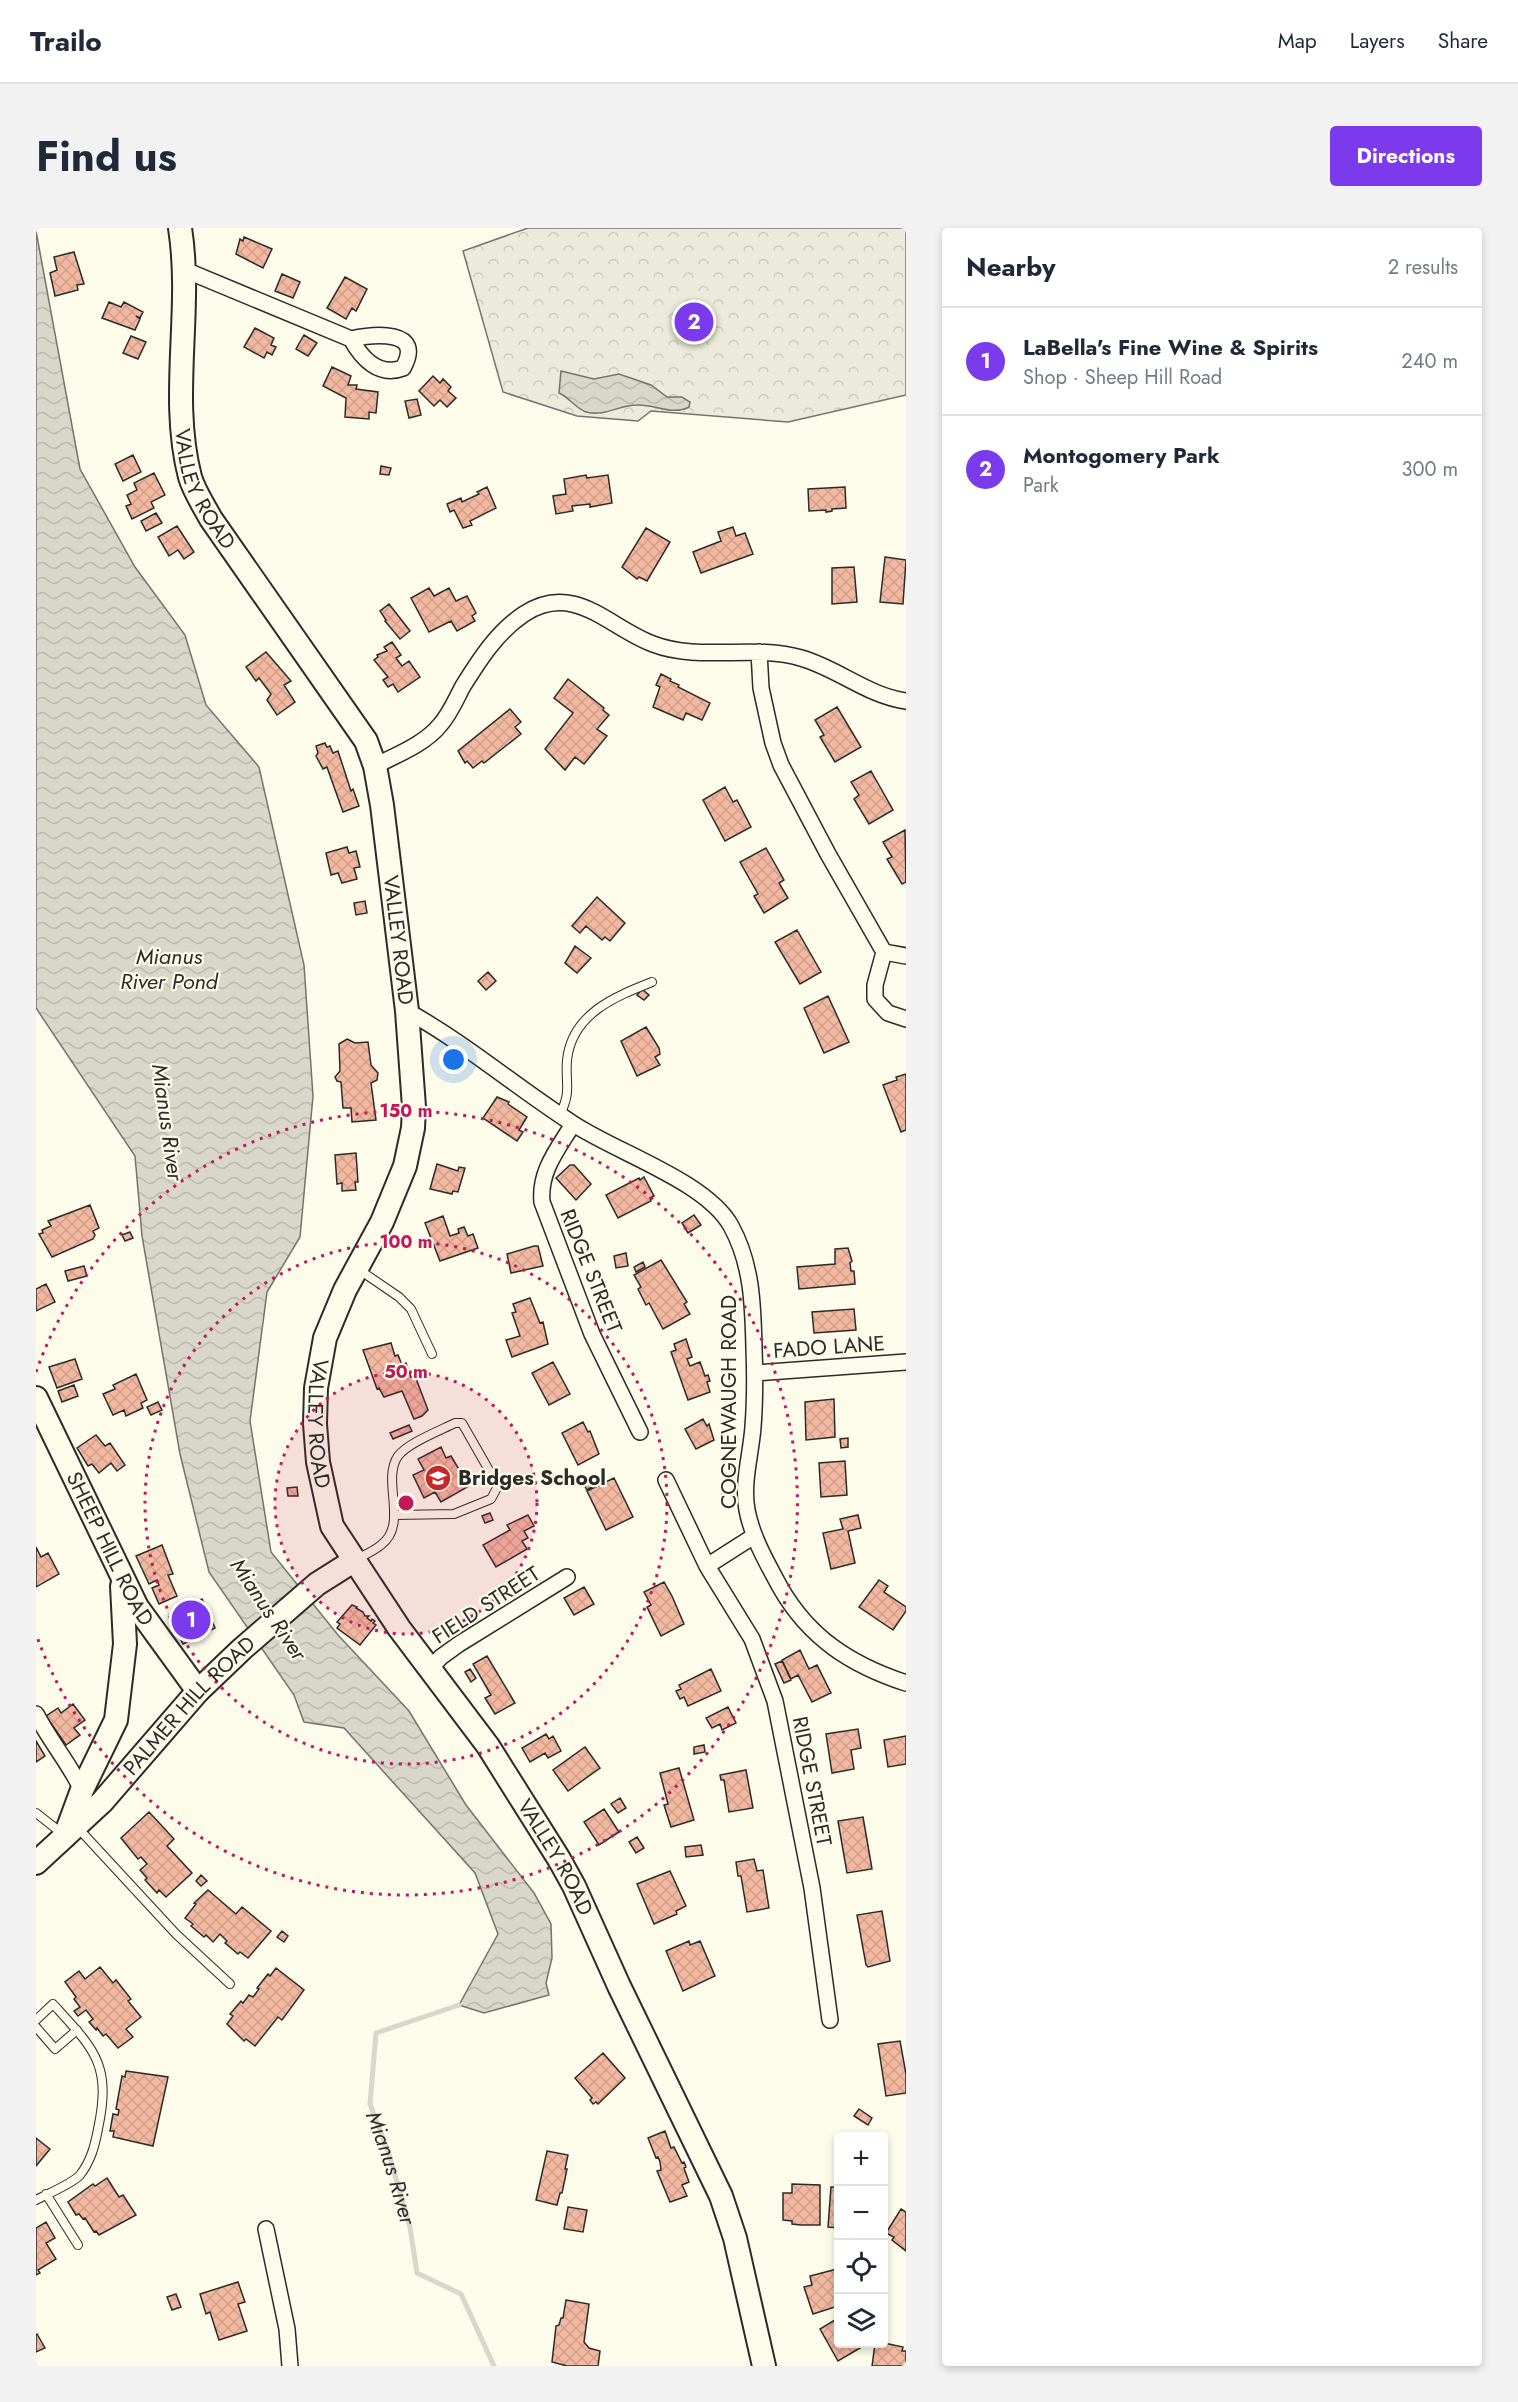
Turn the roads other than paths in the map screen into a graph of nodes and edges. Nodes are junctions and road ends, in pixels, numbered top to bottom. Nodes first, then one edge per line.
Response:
1 (180, 228) edge
2 (185, 270) junction
3 (351, 339) dead end
4 (759, 652) junction
5 (906, 701) edge
6 (375, 766) junction
7 (884, 952) junction
8 (906, 956) edge
9 (652, 982) dead end
10 (406, 1011) junction
11 (906, 1019) edge
12 (567, 1120) junction
13 (357, 1268) junction
14 (432, 1354) dead end
15 (906, 1362) edge
16 (755, 1373) junction
17 (36, 1398) edge
18 (640, 1432) dead end
19 (666, 1480) dead end
20 (394, 1515) junction
21 (754, 1536) junction
22 (355, 1560) junction
23 (707, 1566) junction
24 (121, 1573) junction
25 (567, 1577) dead end
26 (429, 1670) junction
27 (906, 1683) edge
28 (198, 1691) junction
29 (36, 1714) edge
30 (82, 1790) junction
31 (36, 1813) edge
32 (71, 1831) junction
33 (36, 1863) edge
34 (230, 1984) dead end
35 (36, 2020) edge
36 (830, 2020) dead end
37 (36, 2027) edge
38 (77, 2030) junction
39 (46, 2194) junction
40 (36, 2200) edge
41 (266, 2229) dead end
42 (78, 2245) dead end
43 (290, 2366) edge
44 (764, 2366) edge

1 - 2 main road, VALLEY ROAD
2 - 3 street
2 - 6 main road, VALLEY ROAD
4 - 5 street
4 - 6 street
4 - 7 street
6 - 10 main road, VALLEY ROAD
7 - 8 street
7 - 11 street
9 - 12 lane
10 - 12 street, COGNEWAUGH ROAD
10 - 13 main road, VALLEY ROAD
12 - 16 street, COGNEWAUGH ROAD
12 - 18 street, RIDGE STREET
13 - 14 lane
13 - 22 main road, VALLEY ROAD
15 - 16 street, FADO LANE
16 - 21 street, COGNEWAUGH ROAD
17 - 24 main road, SHEEP HILL ROAD
19 - 23 street, RIDGE STREET
20 - 20 lane
20 - 22 lane
21 - 23 street
21 - 27 street, COGNEWAUGH ROAD
22 - 26 main road, VALLEY ROAD
22 - 28 main road, PALMER HILL ROAD
23 - 36 street, RIDGE STREET
24 - 28 main road, SHEEP HILL ROAD
24 - 30 main road
25 - 26 street, FIELD STREET
26 - 44 main road, VALLEY ROAD
28 - 32 main road, PALMER HILL ROAD
29 - 30 street
30 - 32 main road
31 - 32 lane
32 - 33 main road, PALMER HILL ROAD
32 - 34 lane
35 - 38 lane
37 - 38 lane
38 - 39 lane
39 - 40 lane
39 - 42 lane
41 - 43 street

